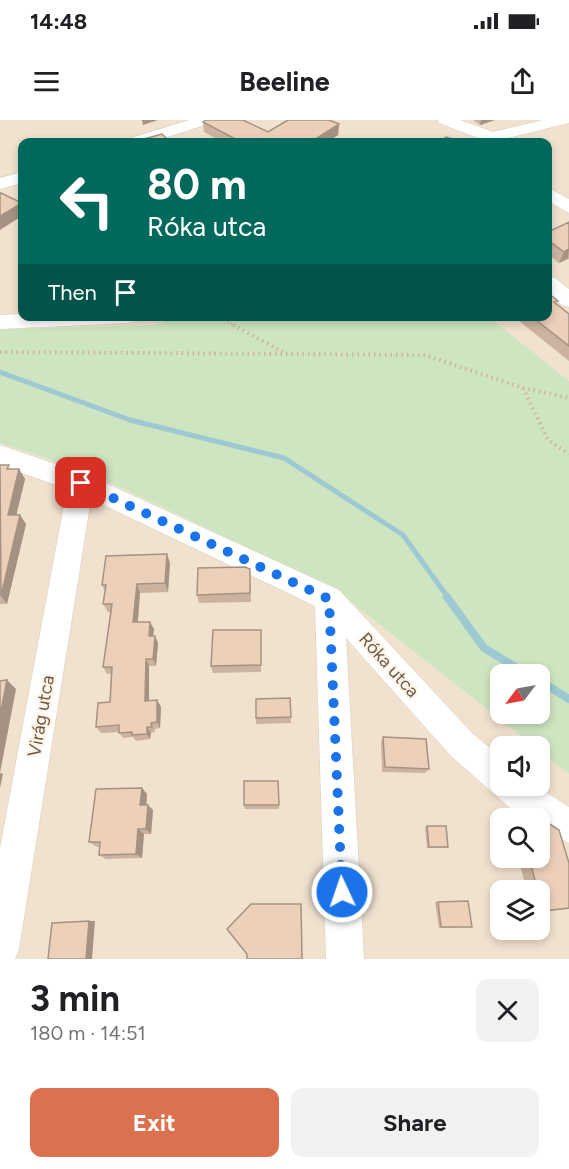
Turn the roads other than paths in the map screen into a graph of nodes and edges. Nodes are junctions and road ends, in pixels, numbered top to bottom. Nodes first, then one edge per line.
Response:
1 (205, 120) edge
2 (445, 120) edge
3 (563, 120) edge
4 (168, 138) edge
5 (490, 138) edge
6 (502, 138) edge
7 (18, 178) edge
8 (0, 184) edge
9 (552, 196) edge
10 (569, 207) edge
11 (552, 286) edge
12 (569, 300) edge
13 (21, 321) edge
14 (0, 322) edge
15 (0, 455) edge
16 (81, 483) junction
17 (329, 599) junction
18 (490, 770) edge
19 (522, 796) edge
20 (569, 826) edge
21 (0, 949) edge
22 (345, 959) edge

1 - 4 street
2 - 5 street
3 - 6 street
7 - 8 street
9 - 10 street
11 - 12 street
13 - 14 street
15 - 16 street, Róka utca
16 - 17 street, Róka utca
16 - 21 street, Virág utca
17 - 18 street, Róka utca
17 - 22 street
19 - 20 street

